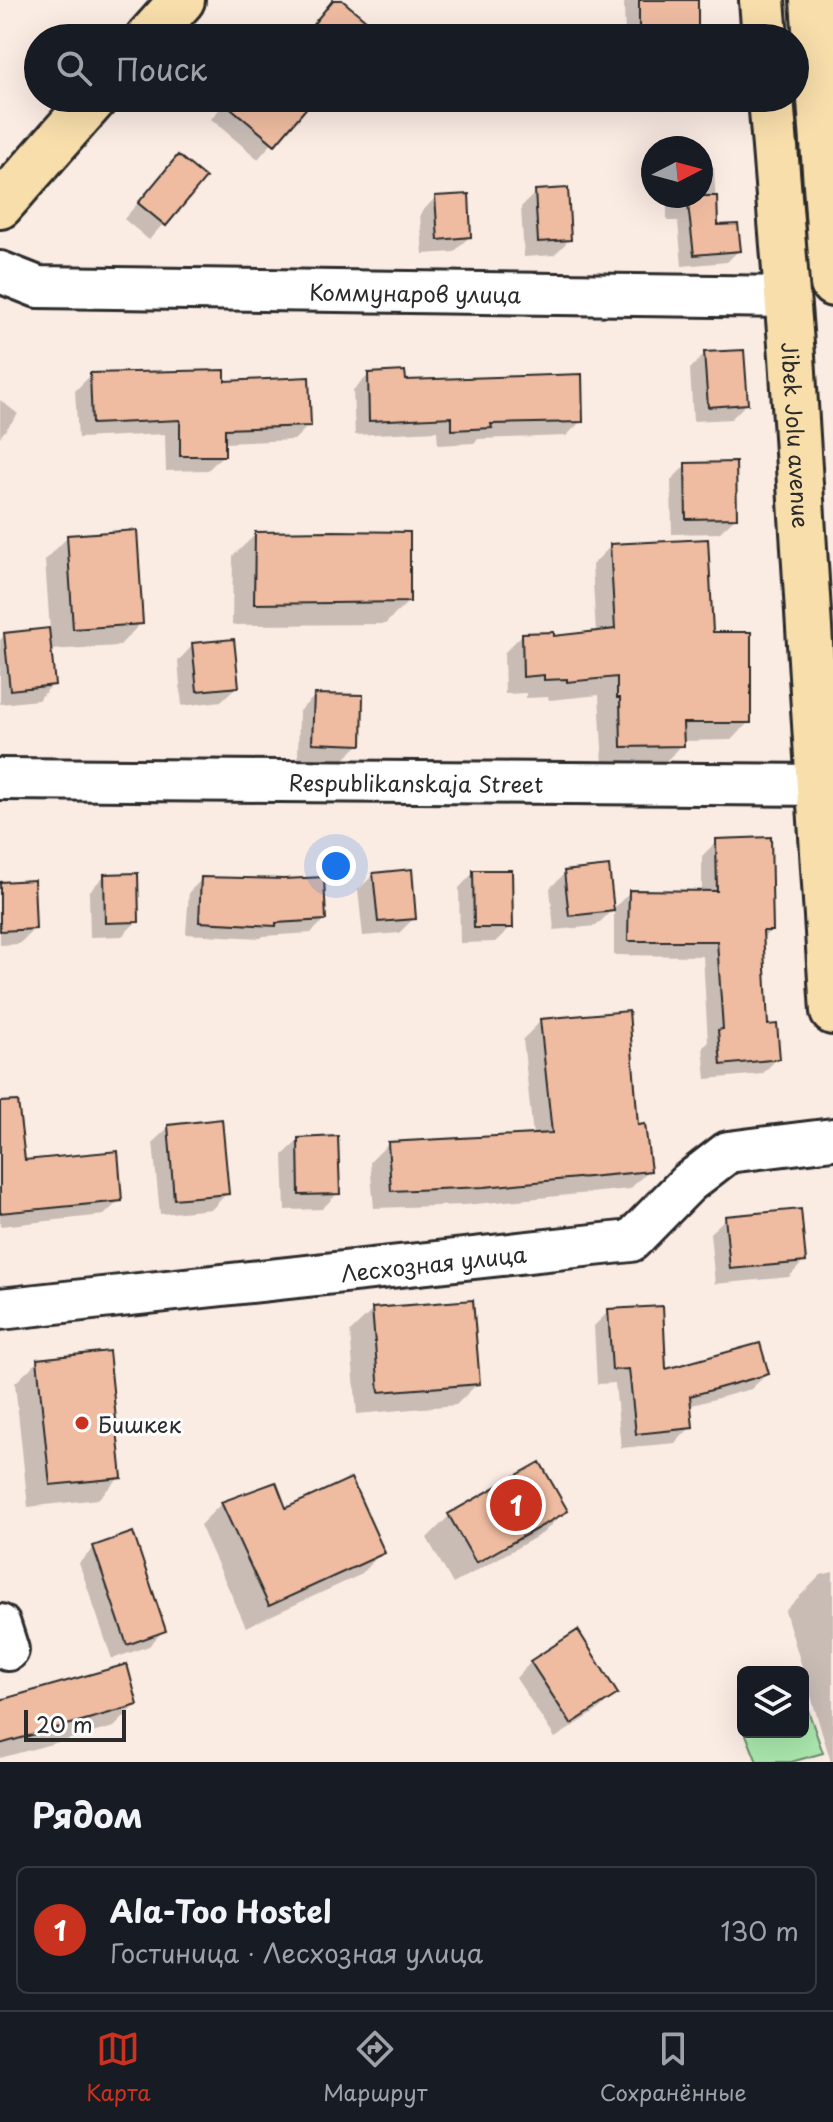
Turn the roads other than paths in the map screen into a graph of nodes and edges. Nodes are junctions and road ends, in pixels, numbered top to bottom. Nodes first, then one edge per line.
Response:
1 (182, 0) edge
2 (762, 0) edge
3 (813, 0) edge
4 (161, 24) edge
5 (764, 24) edge
6 (83, 112) edge
7 (772, 112) edge
8 (0, 206) edge
9 (0, 272) edge
10 (833, 284) edge
11 (787, 297) junction
12 (833, 297) edge
13 (0, 779) edge
14 (826, 785) edge
15 (833, 1012) edge
16 (833, 1139) edge
17 (0, 1309) edge

1 - 4 main road
2 - 5 main road
3 - 10 main road
6 - 8 main road
7 - 11 main road, Jibek Jolu avenue
9 - 11 street, Коммунаров улица
11 - 12 main road, Коммунаров улица
11 - 14 main road, Jibek Jolu avenue
13 - 14 street, Respublikanskaja Street
14 - 15 main road, Jibek Jolu avenue
16 - 17 street, Лесхозная улица

